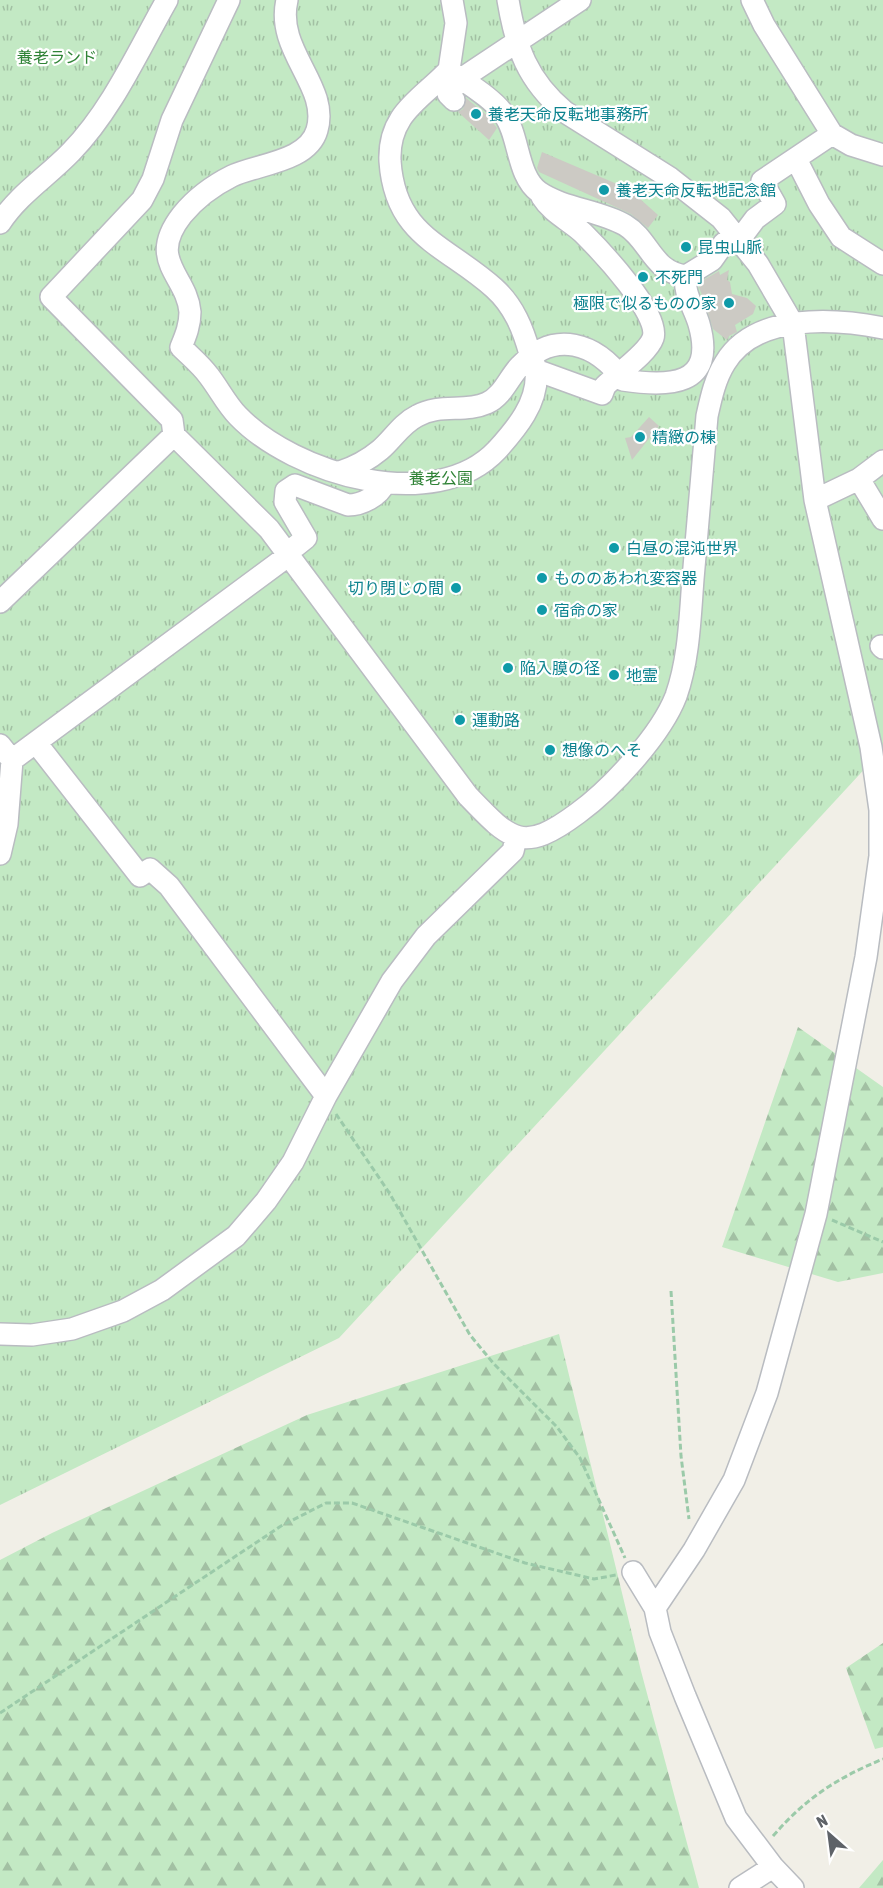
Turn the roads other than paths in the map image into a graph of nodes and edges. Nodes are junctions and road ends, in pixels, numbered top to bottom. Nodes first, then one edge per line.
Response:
1 (167, 0) edge
2 (229, 0) edge
3 (287, 0) edge
4 (452, 0) edge
5 (508, 0) edge
6 (580, 0) edge
7 (752, 0) edge
8 (517, 44) junction
9 (463, 87) junction
10 (832, 134) junction
11 (883, 154) edge
12 (796, 159) junction
13 (538, 191) junction
14 (0, 223) edge
15 (732, 241) junction
16 (883, 264) edge
17 (686, 276) junction
18 (794, 324) junction
19 (883, 328) edge
20 (533, 363) junction
21 (618, 373) junction
22 (174, 435) junction
23 (883, 461) edge
24 (340, 472) junction
25 (860, 478) junction
26 (385, 483) junction
27 (815, 500) junction
28 (883, 519) edge
29 (292, 550) junction
30 (0, 602) edge
31 (37, 744) junction
32 (877, 747) edge
33 (6, 753) edge
34 (516, 838) junction
35 (0, 854) edge
36 (326, 1096) junction
37 (0, 1334) edge
38 (633, 1572) road end
39 (655, 1608) junction
40 (773, 1868) junction
41 (740, 1888) edge
42 (793, 1888) edge

1 - 14 street
2 - 22 street
3 - 24 street
4 - 9 street
5 - 8 street
6 - 8 street
7 - 10 street
8 - 9 street
8 - 15 street
9 - 13 street
9 - 20 street
10 - 11 street
10 - 12 street
12 - 15 street
12 - 16 street
13 - 17 street
13 - 21 street
15 - 17 street
15 - 18 street
17 - 21 street
18 - 19 street
18 - 27 street
18 - 34 street
20 - 21 street
20 - 21 street
20 - 24 street
20 - 26 street
22 - 29 street
22 - 30 street
23 - 25 street
24 - 26 street
25 - 27 street
25 - 28 street
26 - 29 street
27 - 32 street
29 - 31 street
29 - 34 street
31 - 33 street
31 - 36 street
32 - 39 street
33 - 35 street
34 - 36 street
36 - 37 street
38 - 39 street
39 - 40 street
40 - 41 street
40 - 42 street

